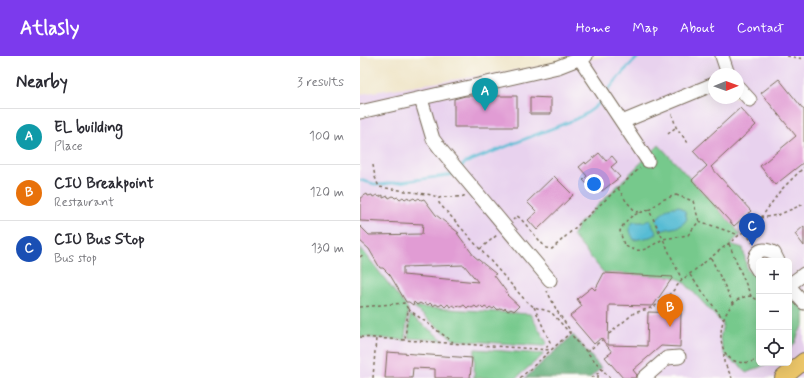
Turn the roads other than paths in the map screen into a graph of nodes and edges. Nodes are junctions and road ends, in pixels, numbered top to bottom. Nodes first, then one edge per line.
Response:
1 (722, 56) edge
2 (583, 57) edge
3 (726, 68) edge
4 (708, 86) edge
5 (744, 94) edge
6 (421, 99) junction
7 (750, 100) dead end
8 (360, 112) edge
9 (622, 122) junction
10 (648, 161) road end
11 (776, 258) edge
12 (756, 267) edge
13 (804, 275) edge
14 (550, 280) road end
15 (792, 284) edge
16 (792, 289) edge
17 (804, 303) edge
18 (678, 357) dead end
19 (804, 361) edge
20 (644, 378) edge
21 (783, 378) edge

1 - 3 street
2 - 6 street
2 - 9 street
4 - 9 street
5 - 7 street
6 - 8 street
6 - 14 street
9 - 10 street
11 - 12 street
13 - 15 street
16 - 17 street
18 - 20 street
19 - 21 main road

